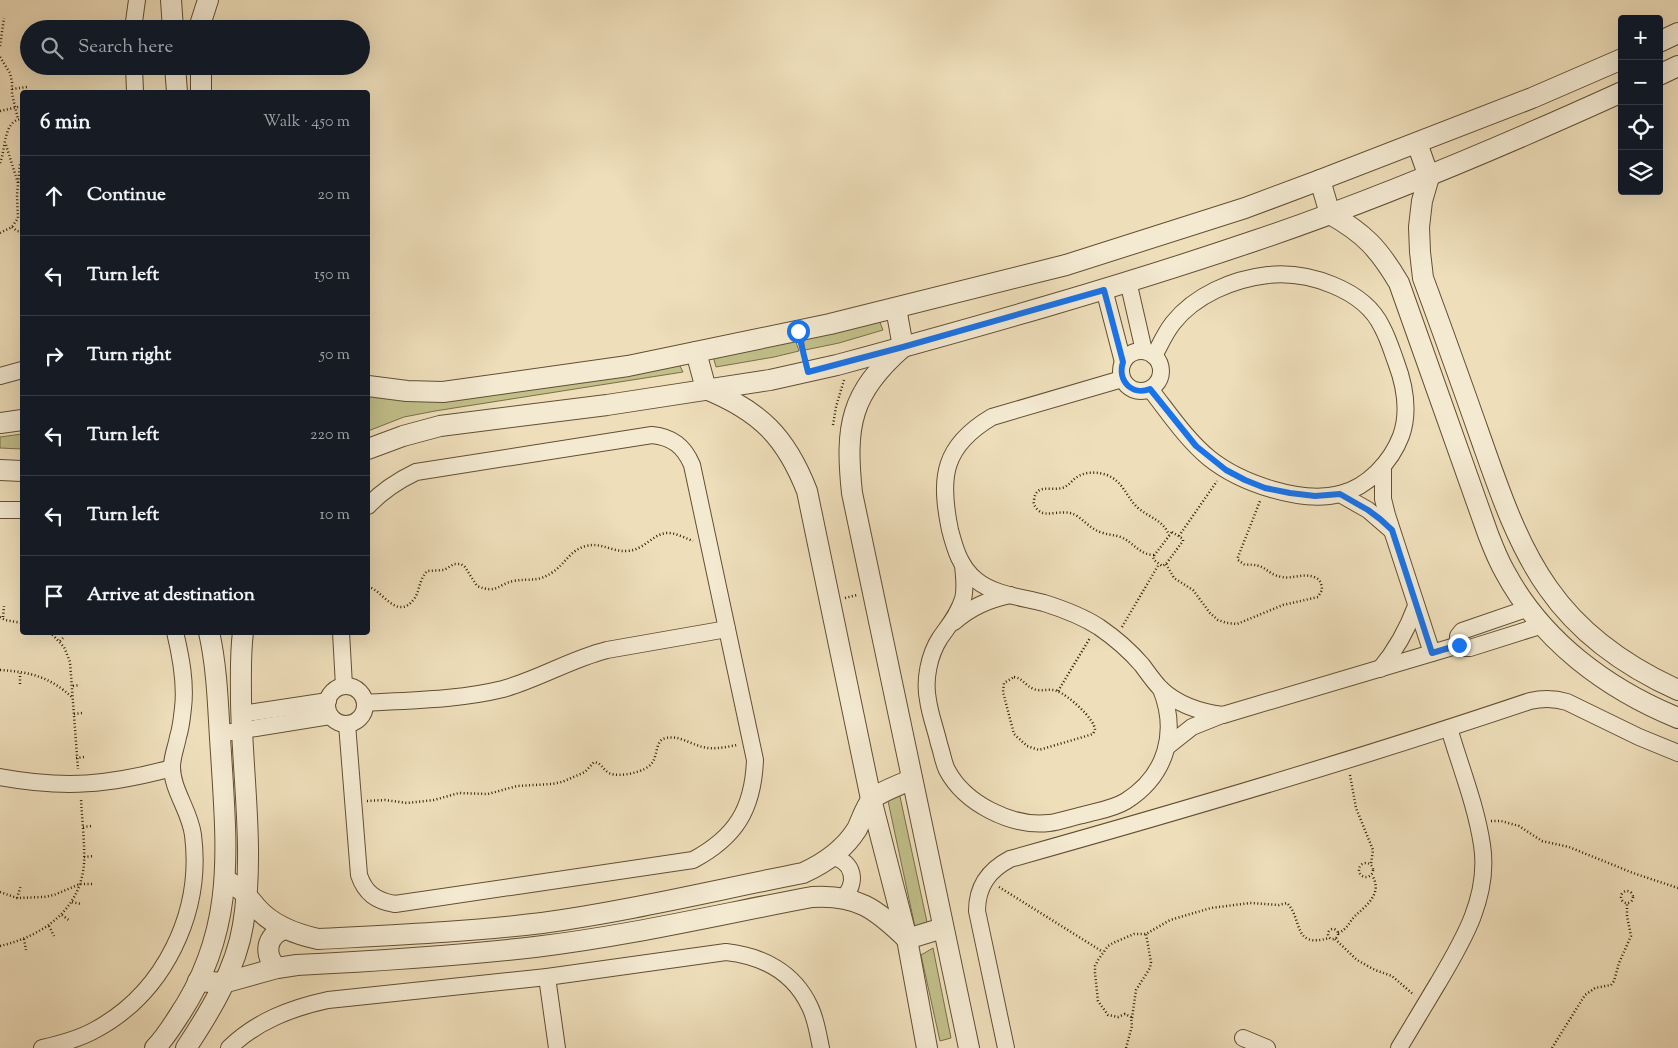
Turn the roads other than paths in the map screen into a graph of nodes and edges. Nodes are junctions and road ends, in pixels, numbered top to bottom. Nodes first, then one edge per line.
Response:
1 (137, 0) edge
2 (172, 0) edge
3 (198, 0) edge
4 (208, 0) edge
5 (134, 20) edge
6 (173, 20) edge
7 (199, 20) edge
8 (202, 20) edge
9 (1678, 33) edge
10 (1663, 40) edge
11 (1620, 60) edge
12 (1678, 66) edge
13 (1663, 73) edge
14 (134, 75) edge
15 (176, 75) edge
16 (201, 75) edge
17 (135, 90) edge
18 (177, 90) edge
19 (202, 90) edge
20 (1618, 94) edge
21 (1417, 143) junction
22 (1429, 176) junction
23 (1320, 180) junction
24 (1330, 214) junction
25 (1128, 281) junction
26 (1104, 290) junction
27 (896, 308) junction
28 (903, 347) junction
29 (696, 352) junction
30 (1149, 354) junction
31 (20, 371) edge
32 (1123, 371) junction
33 (0, 376) edge
34 (370, 386) edge
35 (706, 389) junction
36 (1150, 389) junction
37 (20, 420) edge
38 (0, 423) edge
39 (370, 449) edge
40 (1383, 466) junction
41 (0, 470) edge
42 (20, 471) edge
43 (1340, 494) junction
44 (370, 504) edge
45 (0, 510) edge
46 (20, 510) edge
47 (1392, 530) junction
48 (963, 565) junction
49 (1012, 595) junction
50 (1416, 606) junction
51 (1529, 608) junction
52 (952, 623) junction
53 (1543, 625) junction
54 (727, 629) junction
55 (176, 635) edge
56 (210, 635) edge
57 (242, 635) edge
58 (341, 635) edge
59 (1459, 645) junction
60 (1432, 653) junction
61 (1380, 669) junction
62 (241, 684) junction
63 (344, 686) junction
64 (217, 687) junction
65 (1161, 688) junction
66 (1678, 690) edge
67 (366, 703) junction
68 (329, 708) junction
69 (1223, 715) junction
70 (1678, 718) edge
71 (242, 722) junction
72 (347, 724) junction
73 (1449, 728) junction
74 (219, 734) junction
75 (1168, 746) junction
76 (1678, 753) edge
77 (172, 768) junction
78 (0, 777) edge
79 (912, 779) junction
80 (871, 799) junction
81 (832, 857) junction
82 (225, 880) junction
83 (247, 894) junction
84 (843, 898) junction
85 (944, 928) junction
86 (285, 929) junction
87 (907, 939) junction
88 (277, 968) junction
89 (547, 977) junction
90 (198, 981) junction
91 (223, 983) junction
92 (1243, 1038) dead end
93 (42, 1048) edge
94 (156, 1048) edge
95 (186, 1048) edge
96 (229, 1048) edge
97 (557, 1048) edge
98 (821, 1048) edge
99 (927, 1048) edge
100 (969, 1048) edge
101 (1006, 1048) edge
102 (1266, 1048) edge
103 (1399, 1048) edge

1 - 5 street
2 - 6 street
3 - 7 street
4 - 8 street
9 - 10 street
11 - 21 street
12 - 13 street
14 - 17 street
15 - 18 street
16 - 19 street
20 - 22 street
21 - 22 street
21 - 23 street
22 - 24 street
22 - 66 street
23 - 24 street
23 - 27 street
24 - 25 street
24 - 51 street
25 - 26 street
25 - 30 street
26 - 28 street
26 - 32 street
27 - 28 street
27 - 29 street
28 - 35 street
28 - 79 street
29 - 34 street
29 - 35 street
30 - 32 street
30 - 36 street
30 - 40 street
31 - 33 street
32 - 36 street
32 - 48 street
35 - 39 street
35 - 80 street
36 - 43 street
37 - 38 street
40 - 43 street
40 - 47 street
41 - 42 street
43 - 47 street
44 - 54 street
45 - 46 street
47 - 50 street
48 - 49 street
48 - 52 street
49 - 52 street
49 - 65 street
50 - 60 street
50 - 61 street
51 - 53 street
51 - 59 street
52 - 75 street
53 - 59 street
53 - 70 street
54 - 67 street
54 - 72 street
55 - 77 street
56 - 64 street
57 - 62 street
58 - 63 street
59 - 60 street
60 - 61 street
61 - 69 street
62 - 64 street
62 - 71 street
63 - 67 street
63 - 68 street
64 - 74 street
65 - 69 street
65 - 75 street
67 - 72 street
68 - 71 street
68 - 72 street
69 - 75 street
71 - 74 street
71 - 83 street
73 - 76 street
73 - 101 street
73 - 103 street
74 - 82 street
77 - 78 street
77 - 93 street
79 - 80 street
79 - 85 street
80 - 81 street
80 - 87 street
81 - 84 street
81 - 86 street
82 - 83 street
82 - 90 street
83 - 86 street
83 - 91 street
84 - 87 street
84 - 88 street
85 - 87 street
85 - 100 street
86 - 88 street
87 - 99 street
88 - 91 street
89 - 96 street
89 - 97 street
89 - 98 street
90 - 91 street
90 - 94 street
91 - 95 street
92 - 102 street

